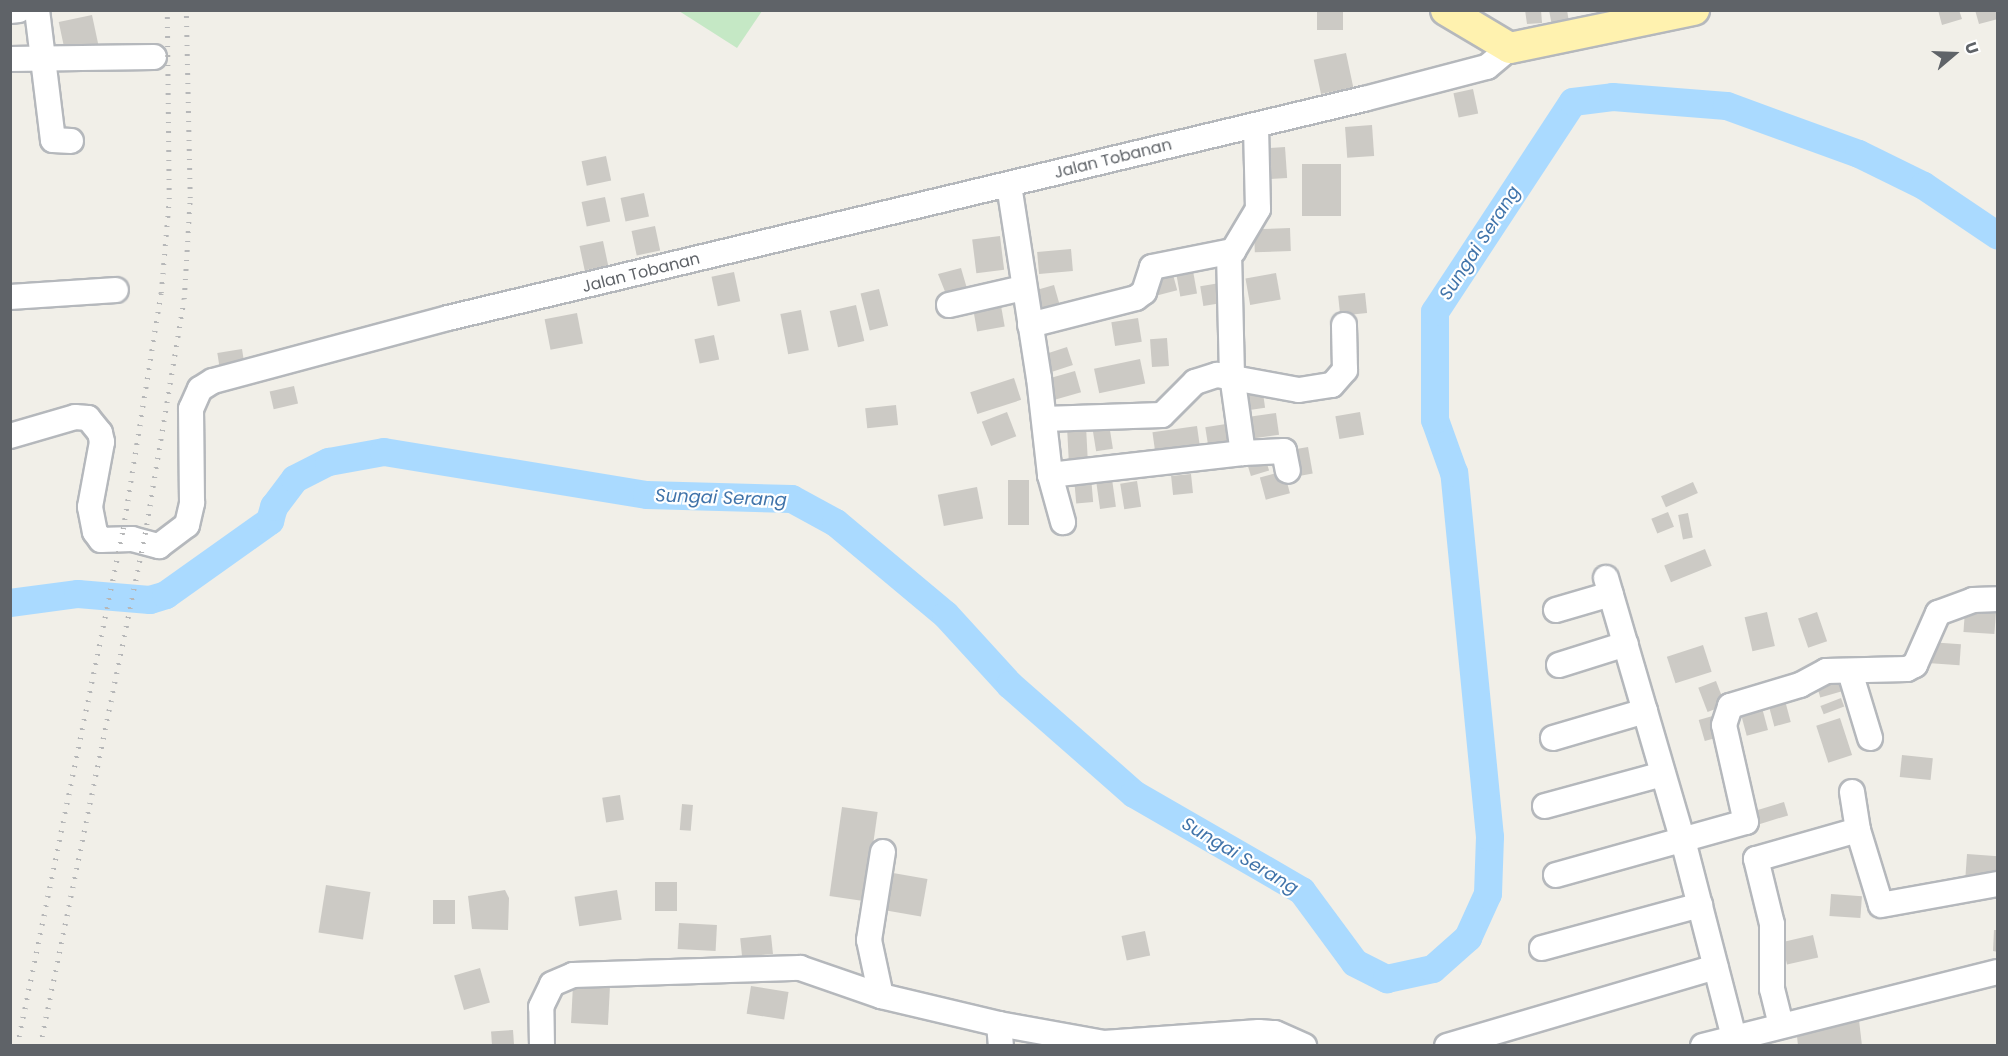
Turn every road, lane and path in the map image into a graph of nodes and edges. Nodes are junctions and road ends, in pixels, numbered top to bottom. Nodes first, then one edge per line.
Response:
1 (19, 10) edge
2 (37, 10) edge
3 (1446, 10) edge
4 (1694, 10) edge
5 (10, 11) edge
6 (1603, 20) edge
7 (1520, 48) junction
8 (42, 57) junction
9 (154, 57) dead end
10 (10, 59) edge
11 (1256, 125) junction
12 (71, 141) dead end
13 (1009, 185) junction
14 (1229, 253) junction
15 (1023, 288) junction
16 (116, 290) dead end
17 (10, 297) edge
18 (950, 305) dead end
19 (1030, 325) junction
20 (1344, 325) dead end
21 (1232, 375) junction
22 (1044, 420) junction
23 (10, 436) edge
24 (1244, 453) junction
25 (1288, 471) dead end
26 (1050, 475) junction
27 (1063, 522) dead end
28 (1998, 599) edge
29 (1556, 610) dead end
30 (1626, 644) junction
31 (1560, 665) dead end
32 (1850, 672) junction
33 (1645, 711) junction
34 (1553, 738) dead end
35 (1870, 738) dead end
36 (1664, 774) junction
37 (1852, 792) dead end
38 (1545, 806) dead end
39 (1746, 822) junction
40 (1858, 830) junction
41 (1682, 839) junction
42 (883, 852) dead end
43 (1756, 859) junction
44 (1556, 875) dead end
45 (1998, 884) edge
46 (1700, 905) junction
47 (1542, 948) dead end
48 (1716, 967) junction
49 (1998, 972) edge
50 (881, 996) junction
51 (1781, 1025) junction
52 (1000, 1035) edge
53 (1734, 1037) junction
54 (1104, 1044) edge
55 (1454, 1045) edge
56 (542, 1046) edge
57 (1304, 1046) edge
58 (1703, 1046) edge

1 - 5 street
2 - 8 street
3 - 7 main road
4 - 6 main road
6 - 7 main road
7 - 11 street, Jalan Tobanan
8 - 9 street
8 - 10 street
8 - 12 street
11 - 13 street, Jalan Tobanan
11 - 14 street
13 - 15 street
13 - 23 street, Jalan Tobanan
14 - 19 street
14 - 21 street
15 - 18 street
15 - 19 street
16 - 17 street
19 - 22 street
20 - 21 street
21 - 22 street
21 - 24 street
22 - 26 street
24 - 25 street
24 - 26 street
26 - 27 street
28 - 32 street
29 - 30 street
30 - 31 street
30 - 33 street
32 - 35 street
32 - 39 street
33 - 34 street
33 - 36 street
36 - 38 street
36 - 41 street
37 - 40 street
39 - 41 street
39 - 43 street
40 - 43 street
40 - 45 street
41 - 44 street
41 - 46 street
42 - 50 street
43 - 51 street
46 - 47 street
46 - 48 street
48 - 53 street
48 - 55 street
49 - 51 street
50 - 52 street
50 - 56 street
51 - 53 street
52 - 54 street
53 - 58 street
54 - 57 street

